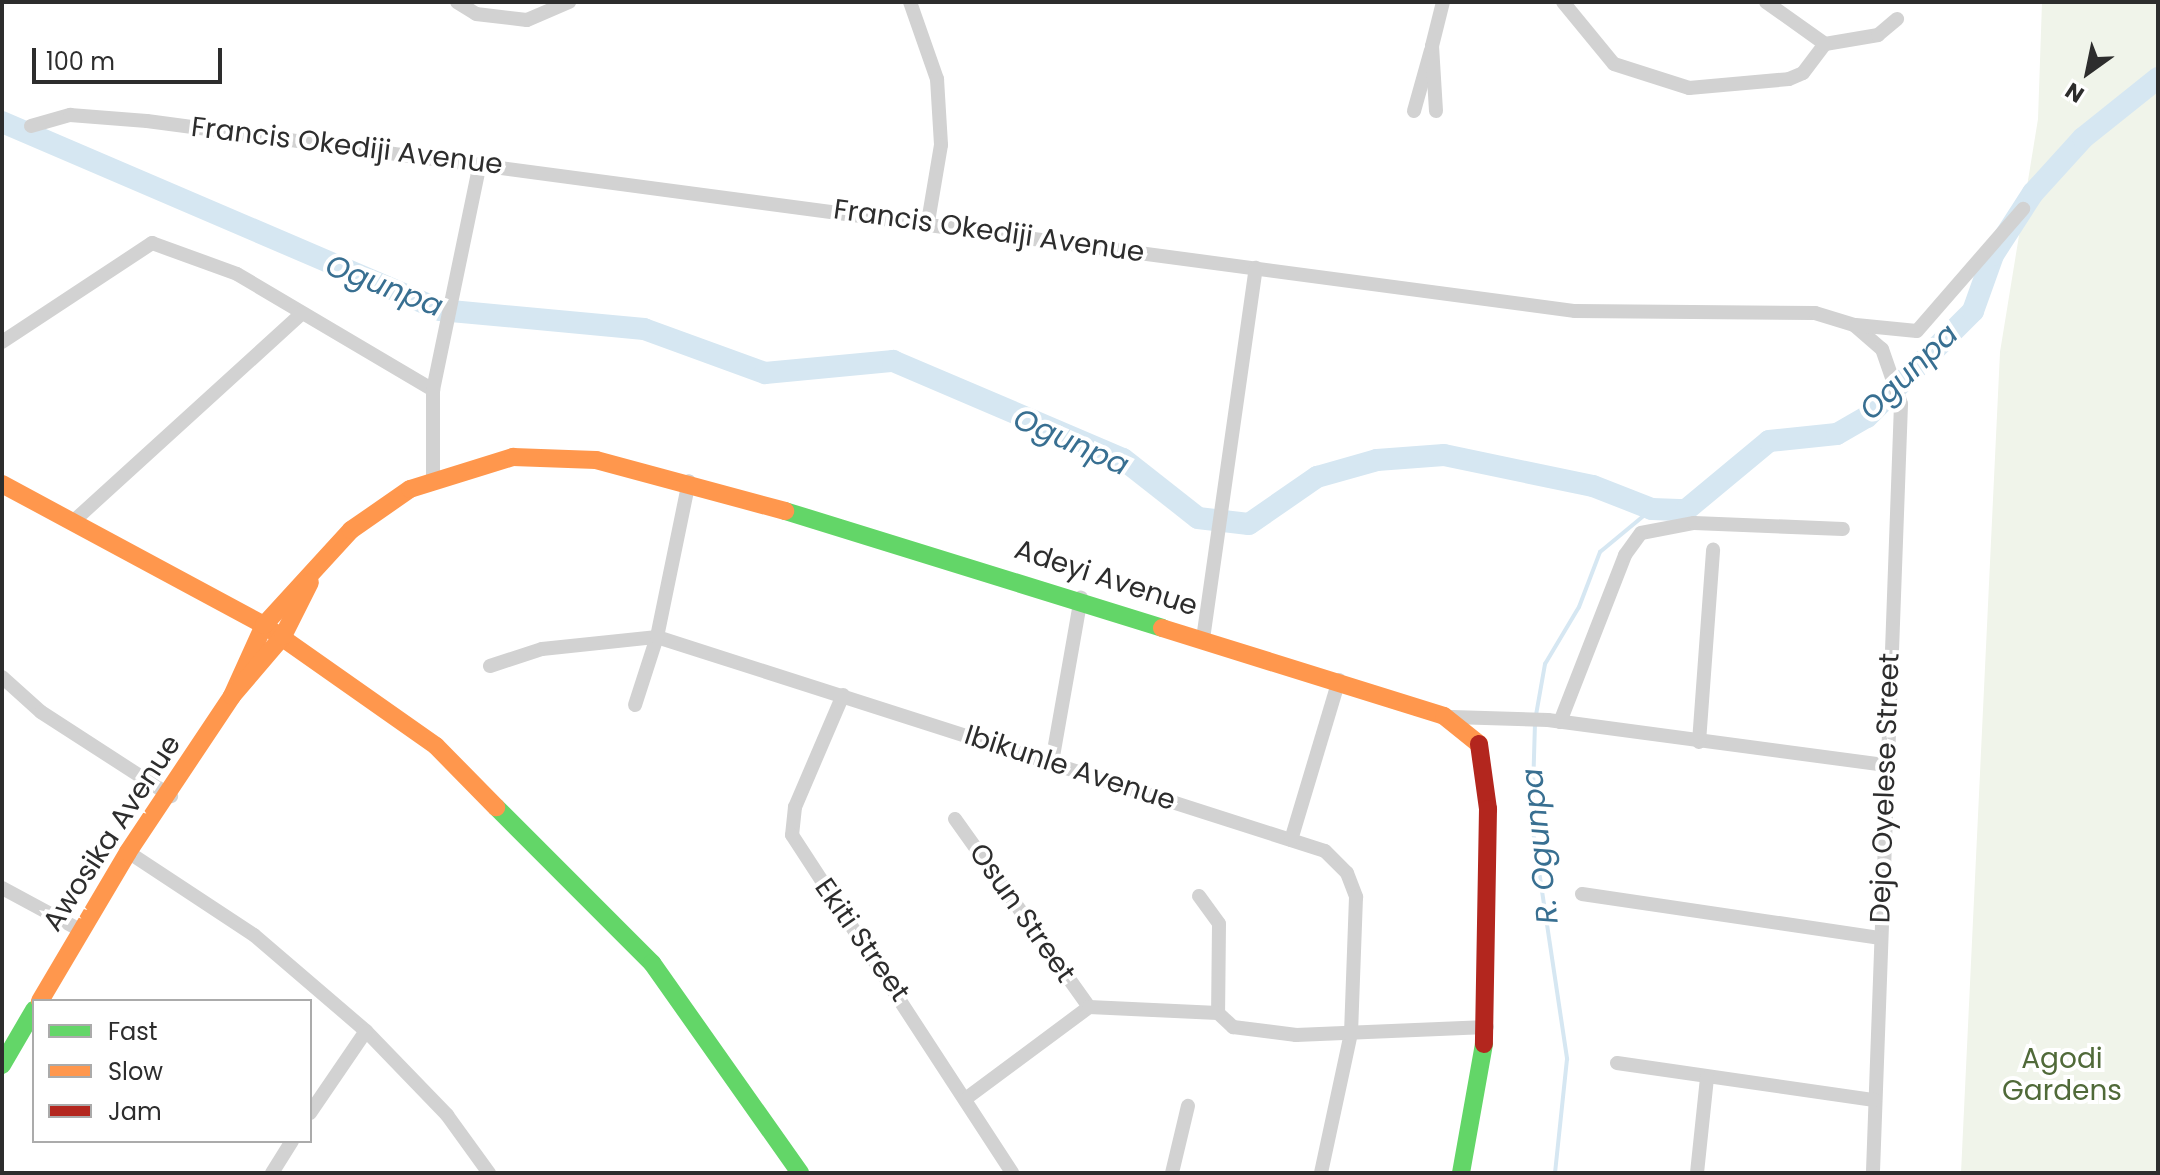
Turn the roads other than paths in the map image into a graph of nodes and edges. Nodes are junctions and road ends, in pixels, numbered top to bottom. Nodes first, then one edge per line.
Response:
1 (457, 2) edge
2 (569, 2) edge
3 (910, 2) edge
4 (1443, 2) edge
5 (1563, 2) edge
6 (1766, 2) edge
7 (1897, 19) dead end
8 (1825, 44) junction
9 (1432, 46) junction
10 (1414, 111) dead end
11 (1436, 111) dead end
12 (31, 126) dead end
13 (480, 164) junction
14 (2023, 209) dead end
15 (928, 222) junction
16 (1256, 268) junction
17 (302, 313) junction
18 (1854, 325) junction
19 (2, 342) edge
20 (433, 390) junction
21 (1901, 404) joint
22 (433, 479) junction
23 (689, 481) junction
24 (2, 484) edge
25 (77, 518) junction
26 (1843, 529) dead end
27 (1713, 550) dead end
28 (313, 575) junction
29 (1081, 598) junction
30 (264, 625) junction
31 (283, 636) junction
32 (657, 637) junction
33 (1203, 639) junction
34 (490, 666) dead end
35 (2, 677) edge
36 (1339, 680) junction
37 (843, 695) junction
38 (232, 696) junction
39 (635, 705) dead end
40 (1444, 716) junction
41 (1554, 721) junction
42 (1699, 742) junction
43 (1052, 762) junction
44 (1884, 765) junction
45 (171, 796) junction
46 (955, 819) dead end
47 (1291, 840) junction
48 (128, 852) junction
49 (2, 888) edge
50 (1582, 894) dead end
51 (1199, 896) dead end
52 (82, 931) junction
53 (1881, 938) junction
54 (41, 999) edge
55 (1089, 1007) junction
56 (32, 1013) edge
57 (1218, 1013) junction
58 (1487, 1027) junction
59 (366, 1031) junction
60 (1351, 1033) junction
61 (1617, 1063) dead end
62 (2, 1065) edge
63 (1707, 1078) junction
64 (968, 1097) junction
65 (1874, 1100) junction
66 (1188, 1106) dead end
67 (312, 1110) edge
68 (291, 1143) edge
69 (272, 1173) edge
70 (489, 1173) edge
71 (800, 1173) edge
72 (1012, 1173) edge
73 (1172, 1173) edge
74 (1321, 1173) edge
75 (1461, 1173) edge
76 (1697, 1173) edge
77 (1873, 1173) edge

1 - 2 street
3 - 15 street
4 - 9 street
5 - 8 street
6 - 8 street
7 - 8 street
9 - 10 street
9 - 11 street
12 - 13 street, Francis Okediji Avenue
13 - 15 street, Francis Okediji Avenue
13 - 20 street
14 - 18 street
15 - 16 street, Francis Okediji Avenue
16 - 18 street, Francis Okediji Avenue
16 - 33 street
17 - 19 street
17 - 20 street
17 - 25 street
18 - 21 street, Francis Okediji Avenue
20 - 22 street
21 - 44 street, Dejo Oyelese Street
22 - 23 street, Adeyi Avenue
22 - 28 street, Adeyi Avenue
23 - 29 street, Adeyi Avenue
23 - 32 street
24 - 25 street
25 - 30 street
26 - 41 street
27 - 42 street
28 - 30 street, Adeyi Avenue
28 - 31 street, Adeyi Avenue
29 - 33 street, Adeyi Avenue
29 - 43 street
30 - 31 street
30 - 38 street, Awosika Avenue
31 - 38 street, Awosika Avenue
31 - 71 street
32 - 34 street, Ibikunle Avenue
32 - 37 street, Ibikunle Avenue
32 - 39 street
33 - 36 street, Adeyi Avenue
35 - 45 street
36 - 40 street, Adeyi Avenue
36 - 47 street
37 - 43 street, Ibikunle Avenue
37 - 64 street, Ekiti Street
38 - 45 street, Awosika Avenue
40 - 41 street
40 - 58 street, Adeyi Avenue
41 - 42 street
42 - 44 street
43 - 47 street, Ibikunle Avenue
44 - 53 street, Dejo Oyelese Street
45 - 48 street, Awosika Avenue
46 - 55 street, Osun Street
47 - 60 street, Ibikunle Avenue
48 - 52 street, Awosika Avenue
48 - 59 street
49 - 52 street
50 - 53 street
51 - 57 street
52 - 54 street, Awosika Avenue
53 - 65 street, Dejo Oyelese Street
55 - 57 street
55 - 64 street
56 - 62 street
57 - 60 street
58 - 60 street
58 - 75 street, Adeyi Avenue
59 - 67 street
59 - 70 street
60 - 74 street, Ibikunle Avenue
61 - 63 street
63 - 65 street
63 - 76 street
64 - 72 street, Ekiti Street
65 - 77 street, Dejo Oyelese Street
66 - 73 street
68 - 69 street

